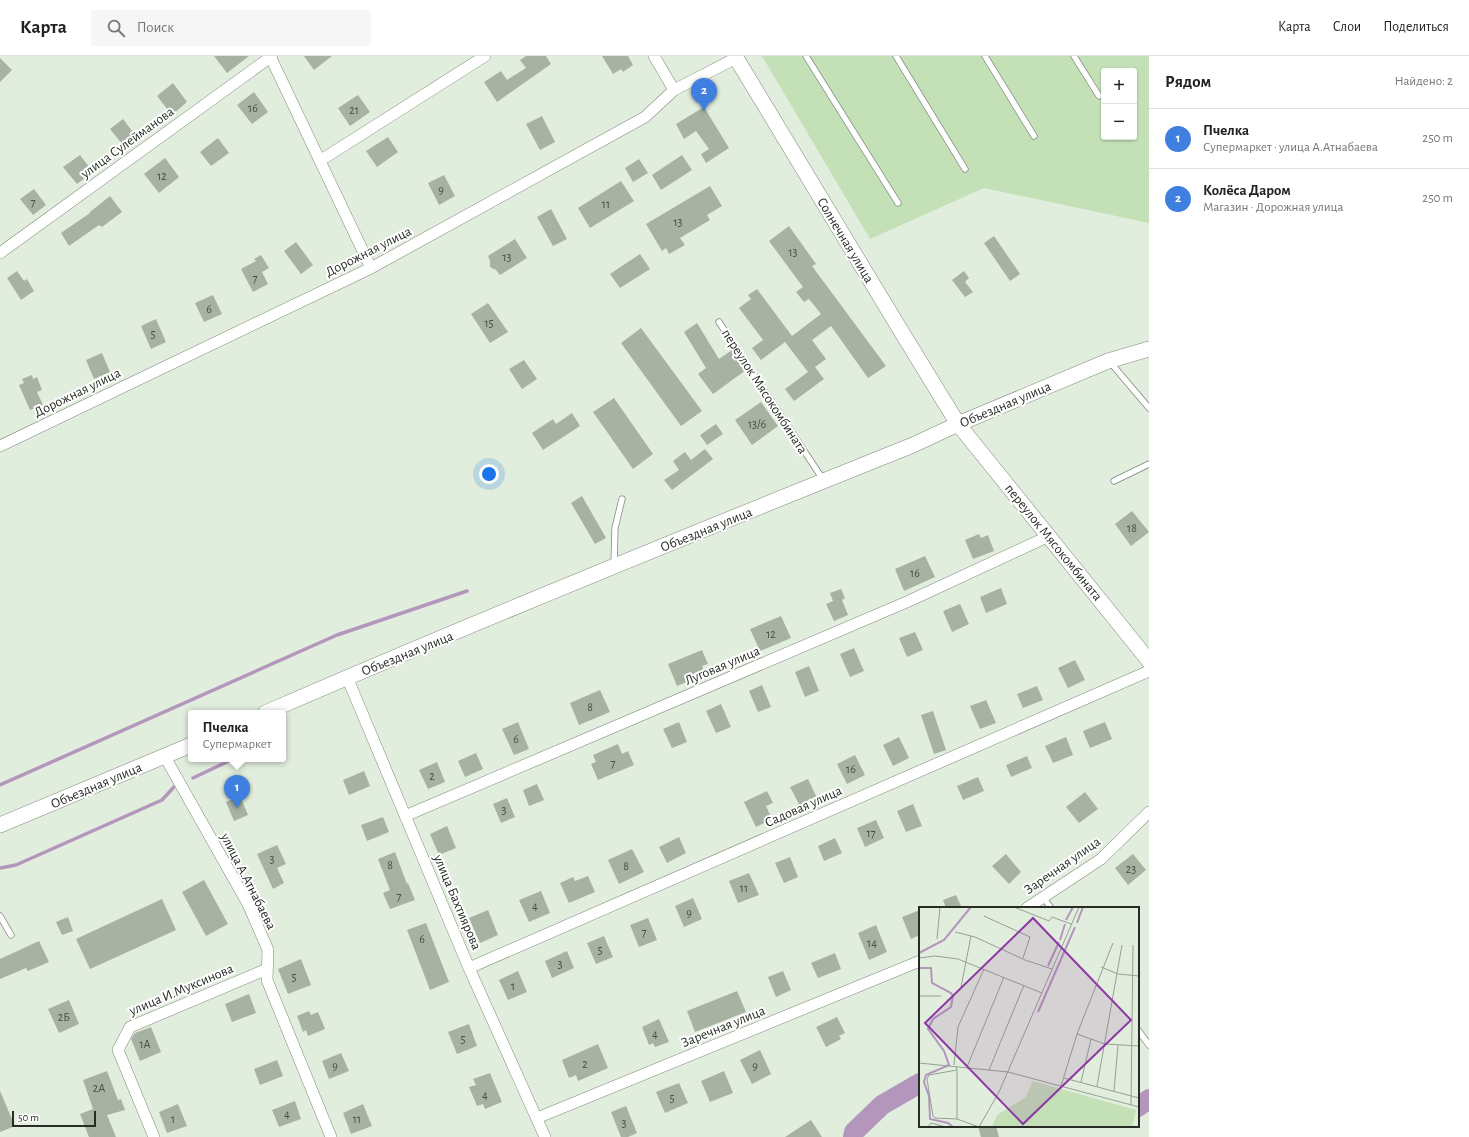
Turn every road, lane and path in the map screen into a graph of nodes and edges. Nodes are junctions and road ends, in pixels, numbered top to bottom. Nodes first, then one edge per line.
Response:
1 (271, 56) edge
2 (485, 56) edge
3 (654, 56) edge
4 (806, 56) edge
5 (896, 56) edge
6 (986, 56) edge
7 (1074, 56) edge
8 (736, 57) edge
9 (674, 90) junction
10 (1099, 96) dead end
11 (1034, 136) dead end
12 (321, 160) junction
13 (965, 169) dead end
14 (898, 203) dead end
15 (0, 253) edge
16 (371, 268) junction
17 (719, 322) dead end
18 (1149, 349) edge
19 (1108, 361) junction
20 (1149, 408) edge
21 (958, 424) junction
22 (0, 446) edge
23 (1149, 464) edge
24 (824, 481) junction
25 (1114, 481) dead end
26 (622, 499) dead end
27 (1049, 536) junction
28 (614, 567) junction
29 (1149, 661) edge
30 (1149, 671) edge
31 (347, 678) junction
32 (272, 710) edge
33 (188, 746) edge
34 (165, 757) junction
35 (1149, 812) edge
36 (405, 816) junction
37 (0, 825) edge
38 (1043, 897) junction
39 (1028, 907) edge
40 (1050, 907) edge
41 (0, 916) edge
42 (11, 935) dead end
43 (919, 961) edge
44 (469, 968) junction
45 (267, 969) junction
46 (1139, 1031) edge
47 (1149, 1045) edge
48 (537, 1118) junction
49 (154, 1137) edge
50 (331, 1137) edge
51 (545, 1137) edge

1 - 12 street
1 - 15 street, улица Сулейманова
2 - 12 street
3 - 9 street
4 - 14 lane
5 - 13 lane
6 - 11 lane
7 - 10 lane
8 - 9 street, Дорожная улица
8 - 21 main road, Солнечная улица
9 - 16 street, Дорожная улица
12 - 16 street
16 - 22 street, Дорожная улица
17 - 24 lane, переулок Мясокомбината
18 - 19 main road, Объездная улица
19 - 20 lane
19 - 21 main road, Объездная улица
21 - 24 main road, Объездная улица
21 - 27 main road, переулок Мясокомбината
23 - 25 lane
24 - 28 main road, Объездная улица
26 - 28 lane
27 - 29 main road, переулок Мясокомбината
27 - 36 street, Луговая улица
28 - 31 main road, Объездная улица
30 - 44 street, Садовая улица
31 - 32 main road, Объездная улица
31 - 36 street, улица Бахтиярова
33 - 34 main road, Объездная улица
34 - 37 main road, Объездная улица
34 - 45 street, улица А.Атнабаева
35 - 38 street, Заречная улица
36 - 44 street, улица Бахтиярова
38 - 39 street, Заречная улица
38 - 40 lane
41 - 42 lane
43 - 48 street, Заречная улица
44 - 48 street, улица Бахтиярова
45 - 49 street, улица И.Муксинова
45 - 50 street, улица А.Атнабаева
46 - 47 lane
48 - 51 street, улица Бахтиярова

